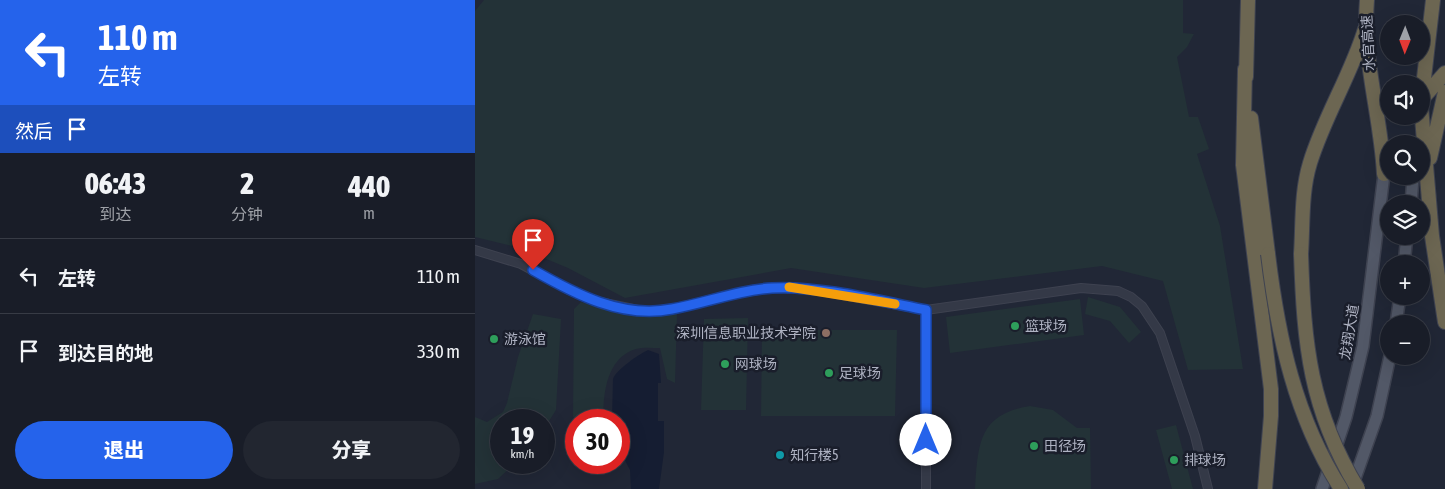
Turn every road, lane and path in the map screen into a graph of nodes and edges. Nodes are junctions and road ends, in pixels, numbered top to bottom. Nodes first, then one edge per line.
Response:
1 (1248, 0) edge
2 (1367, 0) edge
3 (1433, 0) edge
4 (1365, 29) junction
5 (1245, 69) junction
6 (1445, 73) edge
7 (1425, 75) edge
8 (1430, 90) edge
9 (1445, 92) edge
10 (1430, 139) edge
11 (1380, 143) edge
12 (1383, 185) edge
13 (1421, 185) edge
14 (475, 250) edge
15 (926, 310) junction
16 (1443, 315) edge
17 (1388, 365) edge
18 (926, 489) edge
19 (1207, 489) edge
20 (1265, 489) edge
21 (1322, 489) edge
22 (1341, 489) edge
23 (1351, 489) edge
24 (1358, 489) edge

1 - 5 highway
2 - 4 highway, 水官高速
3 - 7 highway
4 - 11 highway, 水官高速
4 - 24 highway, bridge
5 - 20 highway
5 - 22 highway, bridge
6 - 8 highway
9 - 10 highway
12 - 21 main road, 龙翔大道
13 - 16 highway
14 - 15 street
15 - 18 street
15 - 19 street
17 - 23 main road

